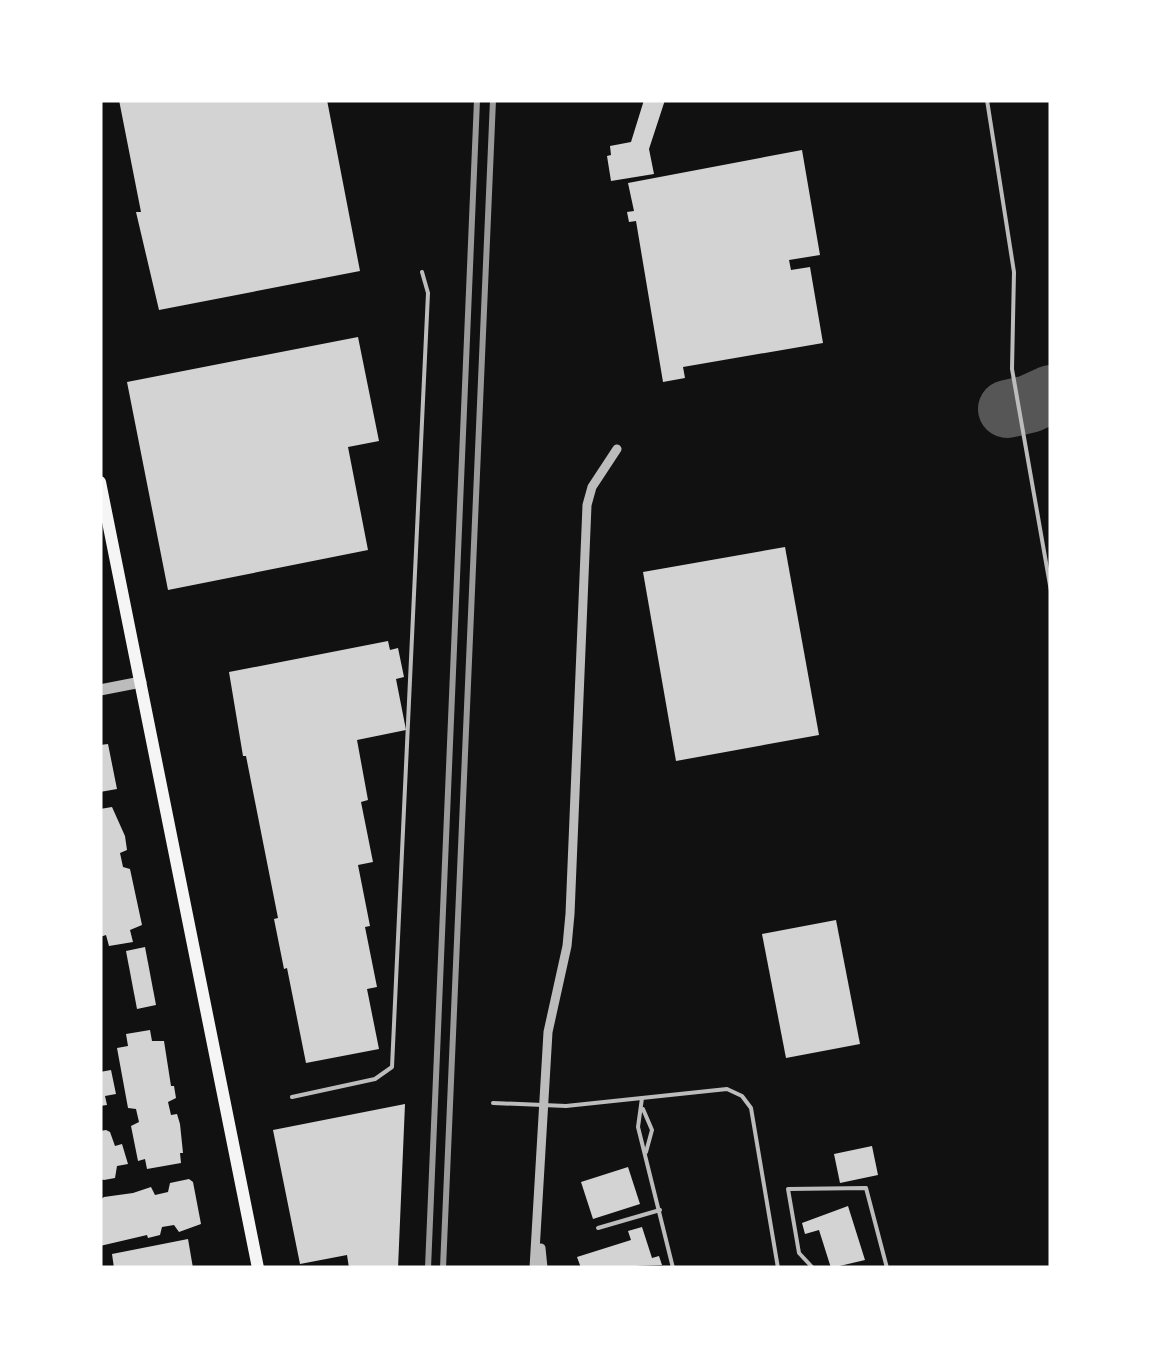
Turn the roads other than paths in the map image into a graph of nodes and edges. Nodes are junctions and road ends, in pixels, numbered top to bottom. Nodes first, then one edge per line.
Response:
1 (988, 100) edge
2 (422, 272) dead end
3 (617, 448) dead end
4 (100, 482) edge
5 (1051, 591) edge
6 (140, 682) junction
7 (100, 690) edge
8 (292, 1096) dead end
9 (642, 1098) junction
10 (493, 1103) dead end
11 (641, 1106) junction
12 (545, 1107) junction
13 (644, 1157) junction
14 (660, 1210) junction
15 (538, 1225) junction
16 (598, 1228) dead end
17 (258, 1268) edge
18 (534, 1268) edge
19 (543, 1268) edge
20 (672, 1268) edge
21 (778, 1268) edge
22 (812, 1268) edge
23 (887, 1268) edge

1 - 5 lane
2 - 8 lane
3 - 12 street
4 - 6 main road
6 - 7 street
6 - 17 main road
9 - 11 lane
9 - 12 lane
9 - 21 lane
10 - 12 lane
11 - 13 lane
11 - 13 lane
12 - 15 street
13 - 14 lane
14 - 16 lane
14 - 20 lane
15 - 18 street
15 - 19 street
22 - 23 lane

